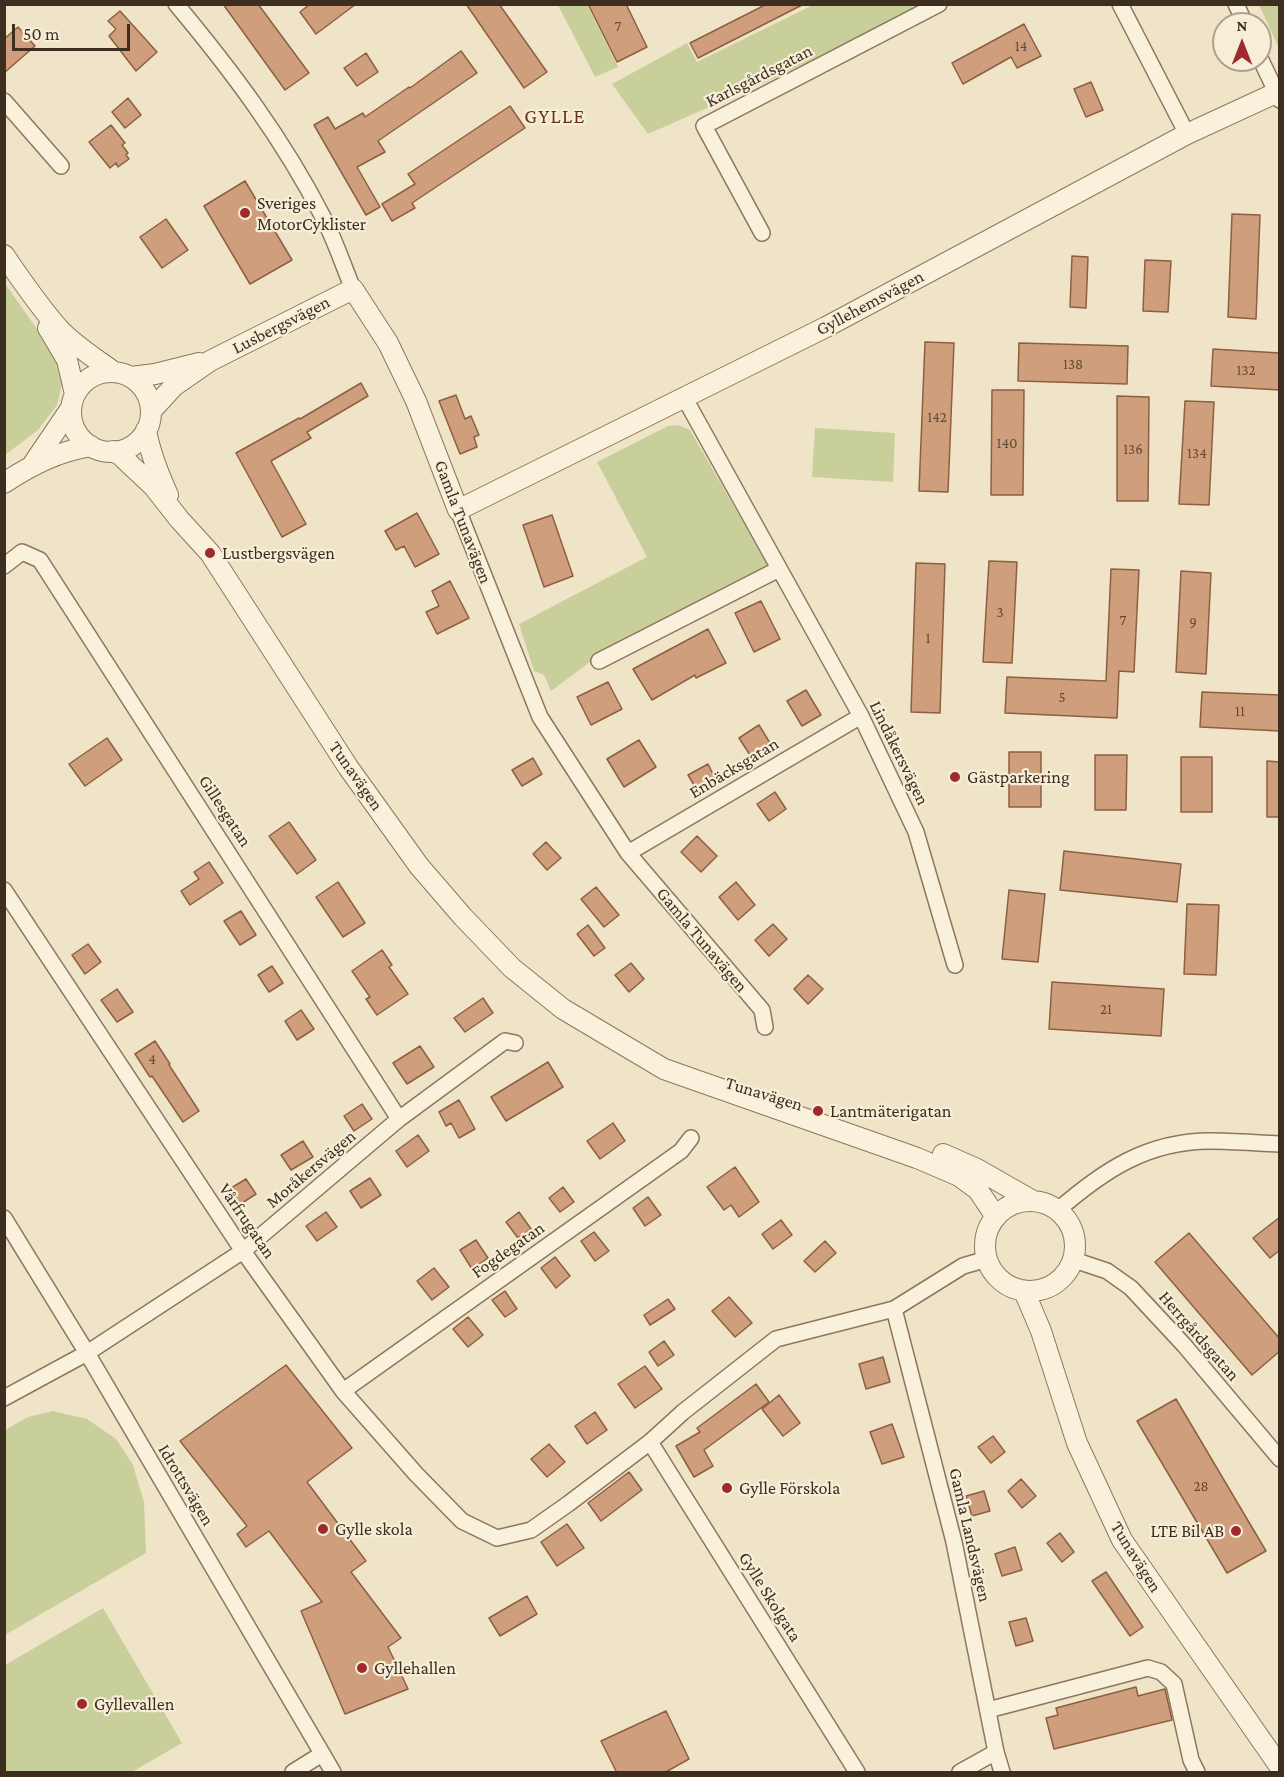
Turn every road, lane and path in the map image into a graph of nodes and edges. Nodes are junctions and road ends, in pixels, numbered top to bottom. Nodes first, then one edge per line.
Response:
1 (176, 4) edge
2 (1120, 4) edge
3 (938, 5) edge
4 (1267, 72) edge
5 (1278, 94) edge
6 (4, 101) edge
7 (1187, 135) junction
8 (61, 166) dead end
9 (762, 233) dead end
10 (4, 255) edge
11 (4, 267) edge
12 (353, 289) junction
13 (210, 361) junction
14 (122, 375) junction
15 (684, 397) junction
16 (73, 401) junction
17 (151, 411) junction
18 (146, 430) junction
19 (91, 446) junction
20 (113, 451) junction
21 (33, 464) junction
22 (4, 483) edge
23 (458, 510) junction
24 (179, 519) junction
25 (4, 566) edge
26 (780, 569) junction
27 (599, 661) dead end
28 (861, 716) junction
29 (628, 853) junction
30 (4, 890) edge
31 (956, 965) dead end
32 (563, 1009) junction
33 (765, 1028) dead end
34 (515, 1043) dead end
35 (399, 1119) junction
36 (691, 1138) dead end
37 (1280, 1144) edge
38 (1033, 1201) junction
39 (1058, 1210) junction
40 (996, 1217) junction
41 (4, 1218) edge
42 (243, 1251) junction
43 (987, 1259) junction
44 (1074, 1260) junction
45 (1024, 1291) junction
46 (894, 1309) junction
47 (87, 1353) junction
48 (343, 1390) junction
49 (4, 1398) edge
50 (650, 1442) junction
51 (1280, 1459) edge
52 (988, 1710) junction
53 (996, 1752) junction
54 (322, 1755) junction
55 (1280, 1767) edge
56 (293, 1773) edge
57 (333, 1773) edge
58 (857, 1773) edge
59 (960, 1773) edge
60 (1002, 1773) edge
61 (1197, 1773) edge

1 - 12 street, Gamla Tunavägen
2 - 7 street
3 - 9 street, Karlsgårdsgatan
4 - 5 street
5 - 7 street, Gyllehemsvägen
6 - 8 street
7 - 15 street, Gyllehemsvägen
10 - 14 street
11 - 16 street
12 - 13 street, Lusbergsvägen
12 - 23 street, Gamla Tunavägen
13 - 14 street, Lusbergsvägen
13 - 17 street, Lusbergsvägen
14 - 16 street
14 - 17 street
15 - 23 street, Gyllehemsvägen
15 - 26 street, Lindåkersvägen
16 - 19 street
16 - 21 street
17 - 18 street
18 - 20 street
18 - 24 street, Tunavägen
19 - 20 street
19 - 21 street
20 - 24 street, Tunavägen
21 - 22 street
23 - 29 street, Gamla Tunavägen
24 - 32 street, Tunavägen
25 - 35 street, Gillesgatan
26 - 27 street
26 - 28 street, Lindåkersvägen
28 - 29 street, Enbäcksgatan
28 - 31 street, Lindåkersvägen
29 - 33 street, Gamla Tunavägen
30 - 42 street, Vårfrugatan
32 - 38 street, Tunavägen
32 - 40 street, Tunavägen
34 - 35 street, Moråkersvägen
35 - 42 street, Moråkersvägen
36 - 48 street, Fogdegatan
37 - 39 street
38 - 39 street
38 - 40 street
39 - 44 street
40 - 43 street
41 - 47 street, Idrottsvägen
42 - 47 street, Moråkersvägen
42 - 48 street, Vårfrugatan
43 - 45 street
43 - 46 street
44 - 45 street
44 - 51 street, Herrgårdsgatan
45 - 55 street, Tunavägen
46 - 50 street
46 - 52 street, Gamla Landsvägen
47 - 49 street, Moråkersvägen
47 - 54 street, Idrottsvägen
48 - 50 street, Vårfrugatan
50 - 58 street, Gylle Skolgata
52 - 53 street, Gamla Landsvägen
52 - 61 street
53 - 59 street
53 - 60 street, Gamla Landsvägen
54 - 56 street
54 - 57 street, Idrottsvägen

